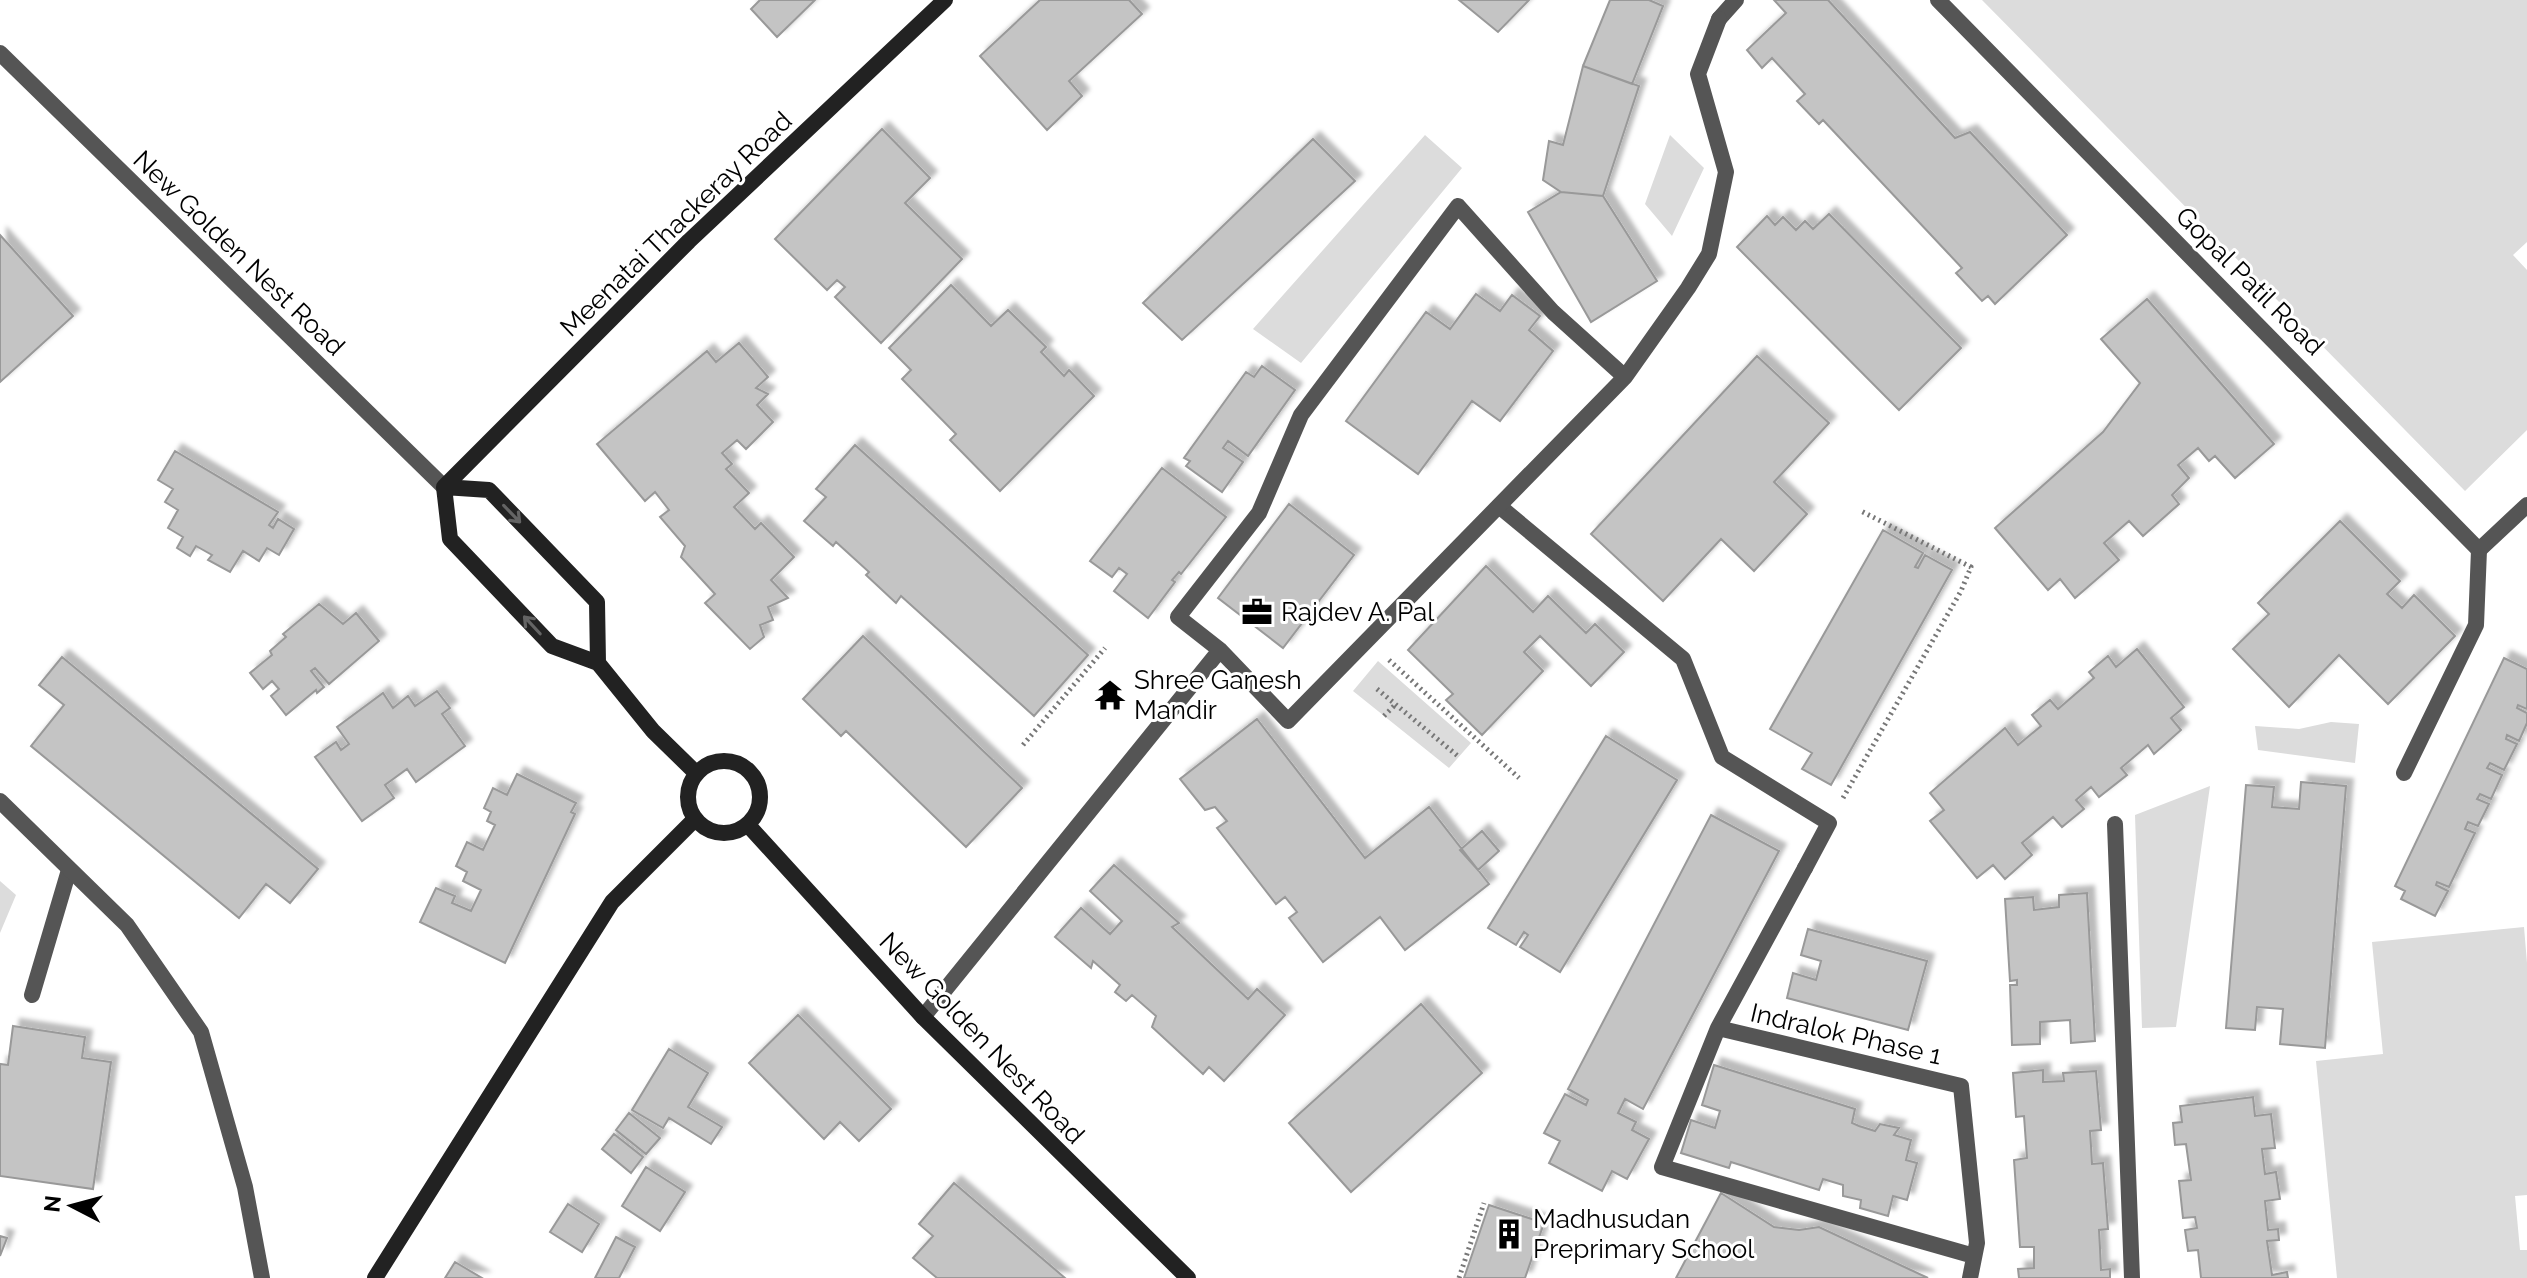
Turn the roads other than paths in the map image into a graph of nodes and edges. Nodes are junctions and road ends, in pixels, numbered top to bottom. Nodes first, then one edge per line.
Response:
1 (945, 0) edge
2 (1736, 0) edge
3 (1938, 0) edge
4 (0, 53) edge
5 (1625, 377) junction
6 (444, 487) junction
7 (2527, 505) edge
8 (1499, 506) junction
9 (2479, 550) junction
10 (1220, 650) junction
11 (598, 663) junction
12 (696, 773) junction
13 (2404, 773) dead end
14 (0, 801) edge
15 (695, 819) junction
16 (2115, 824) dead end
17 (748, 825) junction
18 (69, 870) junction
19 (32, 995) dead end
20 (923, 1017) junction
21 (1718, 1028) junction
22 (1974, 1256) junction
23 (262, 1278) edge
24 (375, 1278) edge
25 (1188, 1278) edge
26 (1970, 1278) edge
27 (2132, 1278) edge

1 - 6 street, Meenatai Thackeray Road
2 - 5 street
3 - 9 street, Gopal Patil Road
4 - 6 street, New Golden Nest Road
5 - 8 street
5 - 10 street
11 -> 6 street
6 -> 11 street
7 - 9 street
8 - 10 street
8 - 21 street
9 - 13 street
10 - 20 street
11 - 12 street
12 - 15 street
12 - 17 street
14 - 18 street
15 - 17 street
15 - 24 street
16 - 27 street
17 - 20 street, New Golden Nest Road
18 - 19 street
18 - 23 street
20 - 25 street, New Golden Nest Road
21 - 22 street, Indralok Phase 1
21 - 22 street
22 - 26 street, Indralok Phase 1

